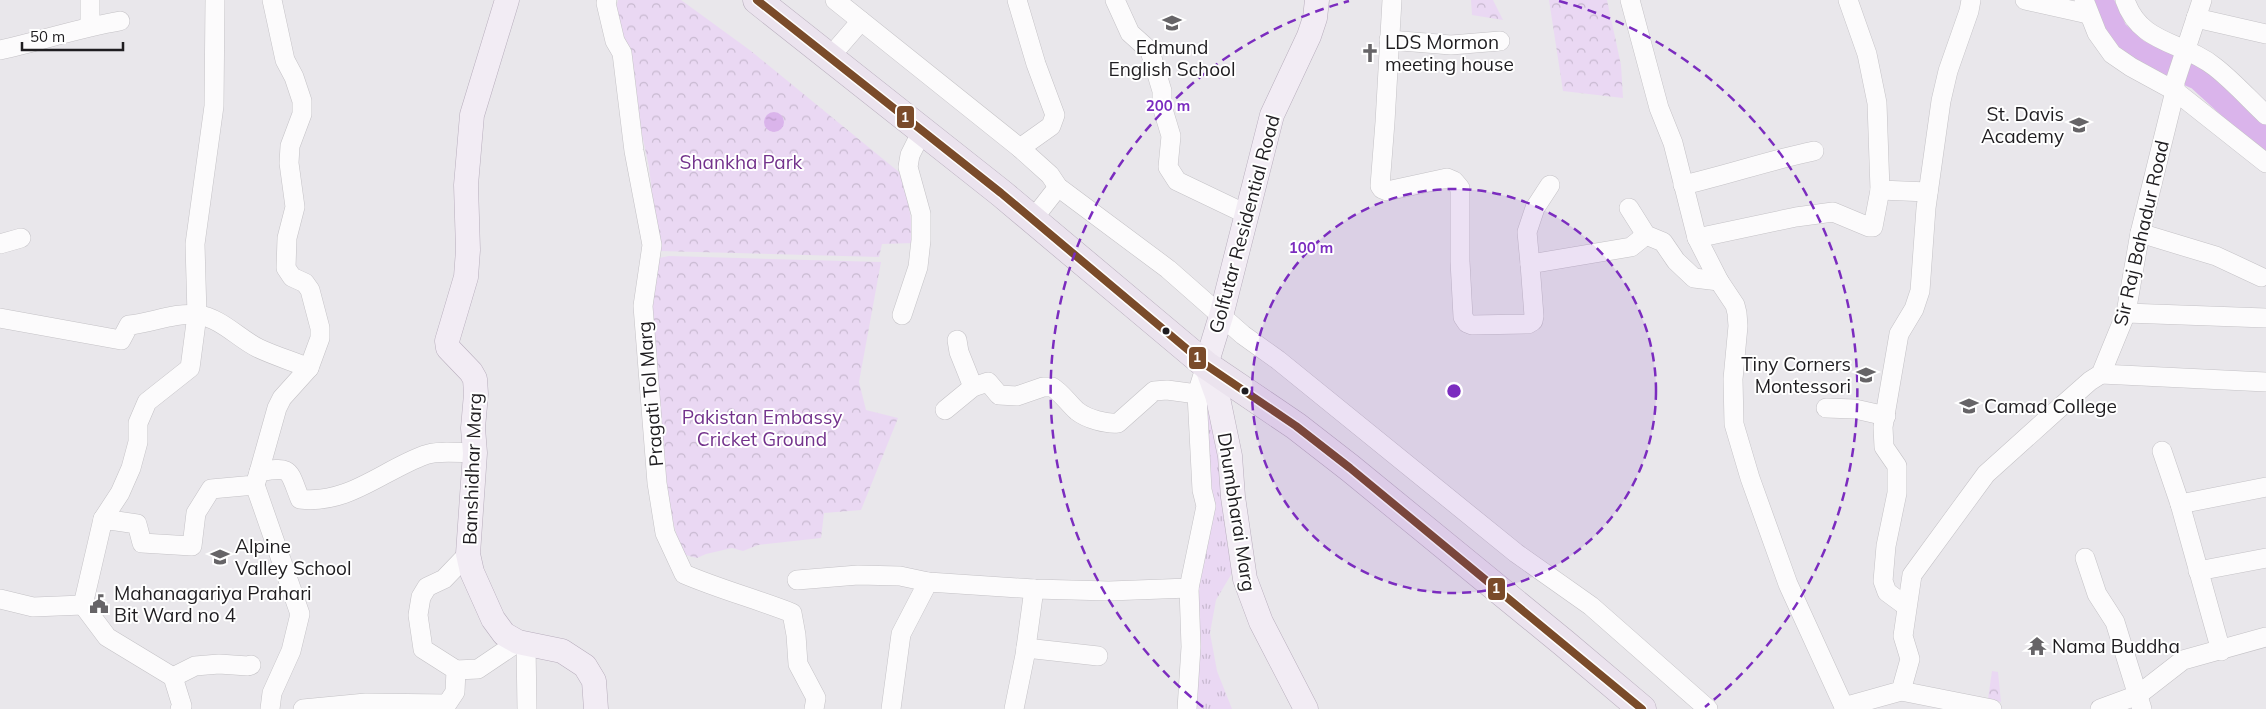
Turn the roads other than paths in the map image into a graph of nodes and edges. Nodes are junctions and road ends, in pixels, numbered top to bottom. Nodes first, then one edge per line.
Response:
1 (90, 0) edge
2 (215, 0) edge
3 (272, 0) edge
4 (508, 0) edge
5 (607, 0) edge
6 (757, 0) edge
7 (835, 0) edge
8 (1017, 0) edge
9 (1115, 0) edge
10 (1317, 0) edge
11 (1392, 0) edge
12 (1630, 0) edge
13 (1848, 0) edge
14 (1971, 0) edge
15 (2025, 0) edge
16 (2125, 0) edge
17 (2202, 0) edge
18 (2086, 7) edge
19 (2196, 18) junction
20 (120, 21) dead end
21 (861, 21) junction
22 (90, 26) junction
23 (2266, 34) edge
24 (1389, 40) junction
25 (1500, 41) dead end
26 (0, 50) edge
27 (2185, 51) junction
28 (829, 58) junction
29 (2175, 86) junction
30 (2266, 115) edge
31 (922, 131) junction
32 (1020, 148) junction
33 (1814, 152) dead end
34 (2266, 163) edge
35 (1683, 184) junction
36 (1550, 185) dead end
37 (1058, 187) junction
38 (1880, 190) junction
39 (1928, 192) junction
40 (1629, 208) dead end
41 (1246, 214) junction
42 (1034, 219) junction
43 (2140, 234) junction
44 (1646, 235) junction
45 (21, 238) dead end
46 (1698, 238) junction
47 (0, 244) edge
48 (1530, 264) junction
49 (2261, 277) dead end
50 (1719, 282) junction
51 (2126, 314) junction
52 (197, 315) junction
53 (902, 315) dead end
54 (1221, 316) junction
55 (0, 318) edge
56 (2266, 318) edge
57 (957, 340) dead end
58 (1206, 365) junction
59 (309, 368) junction
60 (2101, 374) junction
61 (2266, 382) edge
62 (972, 387) junction
63 (1197, 394) junction
64 (1826, 408) dead end
65 (945, 410) dead end
66 (1886, 416) junction
67 (2162, 451) dead end
68 (475, 453) junction
69 (257, 479) junction
70 (2266, 487) edge
71 (2180, 504) junction
72 (103, 519) junction
73 (468, 554) junction
74 (2084, 558) dead end
75 (2266, 558) edge
76 (2198, 571) junction
77 (797, 580) dead end
78 (928, 582) junction
79 (1189, 588) junction
80 (1034, 589) junction
81 (0, 599) edge
82 (83, 605) junction
83 (1906, 606) junction
84 (2266, 637) edge
85 (522, 644) junction
86 (1026, 648) junction
87 (2220, 651) junction
88 (1098, 656) dead end
89 (251, 664) dead end
90 (456, 670) junction
91 (173, 676) junction
92 (1901, 691) junction
93 (2140, 702) edge
94 (1844, 708) edge
95 (180, 709) edge
96 (270, 709) edge
97 (303, 709) edge
98 (527, 709) edge
99 (596, 709) edge
100 (814, 709) edge
101 (891, 709) edge
102 (1014, 709) edge
103 (1187, 709) edge
104 (1306, 709) edge
105 (1642, 709) edge
106 (1708, 709) edge
107 (1992, 709) edge
108 (2100, 709) edge

1 - 22 street
2 - 52 street
3 - 59 street
4 - 68 main road, Banshidhar Marg
5 - 100 street, Pragati Tol Marg
6 - 28 highway
7 - 21 street
8 - 32 street
9 - 41 street
10 - 41 main road, Golfutar Residential Road
11 - 24 street
12 - 35 street
13 - 38 street
14 - 39 street
15 - 18 street
16 - 27 street
17 - 19 street
18 - 29 street
19 - 23 street
19 - 27 street
20 - 22 street
21 - 28 street
21 - 32 street
22 - 26 street
24 - 25 street
24 - 48 street
27 - 29 street, Sir Raj Bahadur Road
27 - 30 street
28 - 31 highway
29 - 34 street
29 - 43 street, Sir Raj Bahadur Road
31 - 42 highway
31 - 53 street
32 - 37 street
33 - 35 street
35 - 46 street
36 - 48 street
37 - 42 street
37 - 54 street
38 - 39 street
38 - 46 street
39 - 66 street
40 - 44 street
41 - 54 main road, Golfutar Residential Road
42 - 58 highway
43 - 49 street
43 - 51 street, Sir Raj Bahadur Road
44 - 48 street
44 - 50 street
45 - 47 street
46 - 50 street
50 - 94 street
51 - 56 street
51 - 60 street, Sir Raj Bahadur Road
52 - 55 street
52 - 59 street
52 - 72 street
54 - 58 main road, Golfutar Residential Road
54 - 106 street
57 - 62 street
58 - 63 street
58 - 104 main road, Dhumbharai Marg
58 - 105 highway
59 - 69 street
60 - 61 street
60 - 83 street
62 - 63 street
62 - 65 street
63 - 79 street
64 - 66 street
66 - 83 street
67 - 71 street
68 - 69 street
68 - 73 main road, Banshidhar Marg
69 - 72 street
69 - 96 street
70 - 71 street
71 - 76 street
72 - 82 street
73 - 85 main road, Banshidhar Marg
73 - 90 street
74 - 93 street
75 - 76 street
76 - 87 street
77 - 78 street
78 - 80 street
78 - 101 street
79 - 80 street
79 - 103 street
80 - 86 street
81 - 82 street
82 - 91 street
83 - 92 street
84 - 87 street
85 - 90 street
85 - 98 street
85 - 99 main road, Banshidhar Marg
86 - 88 street
86 - 102 street
87 - 93 street
89 - 91 street
90 - 97 street
91 - 95 street
92 - 94 street
92 - 107 street
93 - 108 street

